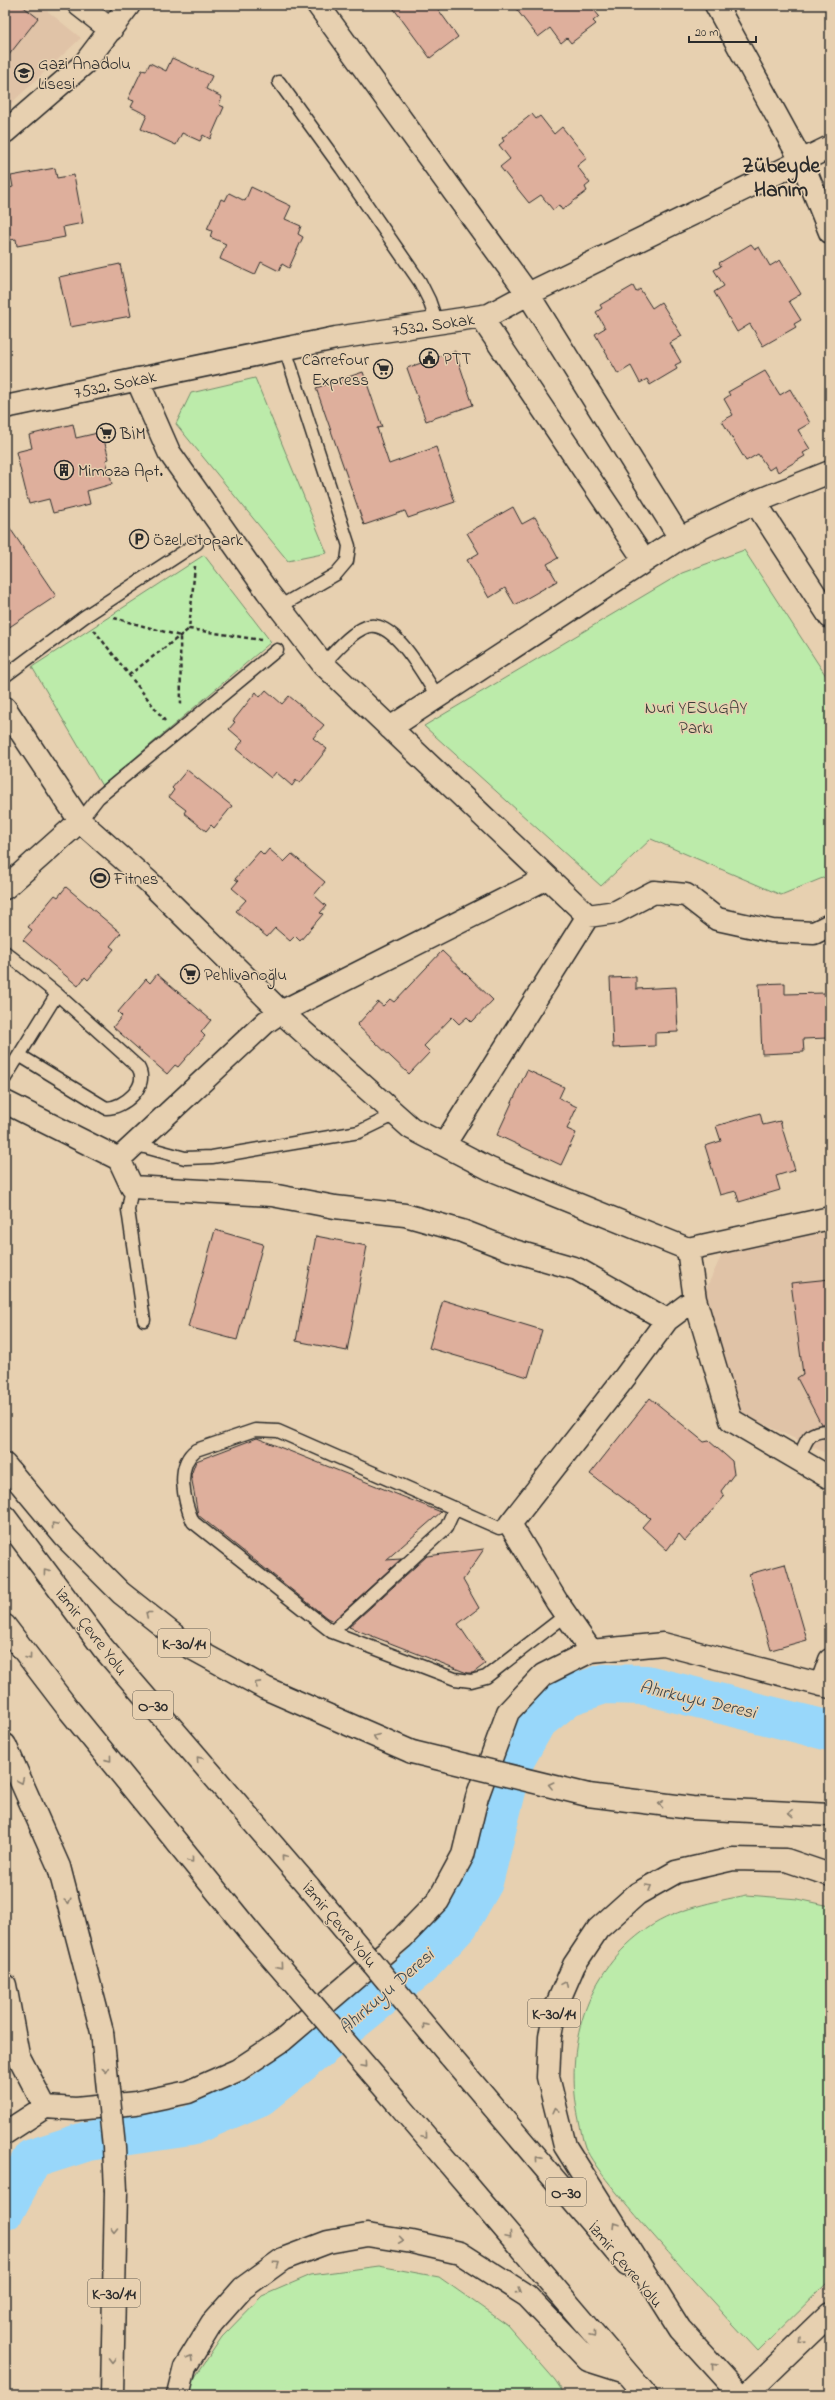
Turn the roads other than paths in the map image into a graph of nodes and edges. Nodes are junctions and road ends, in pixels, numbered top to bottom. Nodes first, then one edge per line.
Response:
1 (79, 5) edge
2 (129, 5) edge
3 (318, 5) edge
4 (716, 5) edge
5 (111, 30) junction
6 (279, 82) dead end
7 (5, 132) edge
8 (830, 147) edge
9 (802, 162) junction
10 (830, 232) edge
11 (528, 294) junction
12 (489, 315) junction
13 (437, 323) junction
14 (284, 349) junction
15 (137, 380) junction
16 (5, 407) edge
17 (830, 472) edge
18 (755, 502) junction
19 (680, 538) junction
20 (197, 543) road end
21 (645, 561) junction
22 (279, 607) junction
23 (830, 617) edge
24 (277, 650) road end
25 (323, 664) junction
26 (5, 676) edge
27 (437, 696) junction
28 (5, 708) edge
29 (390, 728) junction
30 (80, 821) junction
31 (547, 878) junction
32 (5, 888) edge
33 (588, 916) junction
34 (830, 925) edge
35 (5, 952) edge
36 (57, 994) junction
37 (281, 1012) junction
38 (19, 1055) junction
39 (7, 1072) edge
40 (5, 1102) edge
41 (396, 1114) junction
42 (134, 1144) junction
43 (444, 1145) junction
44 (119, 1159) junction
45 (132, 1187) junction
46 (830, 1218) edge
47 (688, 1250) junction
48 (695, 1299) junction
49 (144, 1320) dead end
50 (667, 1320) junction
51 (830, 1431) edge
52 (798, 1461) junction
53 (5, 1465) edge
54 (830, 1478) edge
55 (455, 1508) junction
56 (5, 1517) edge
57 (510, 1524) junction
58 (566, 1615) junction
59 (5, 1626) edge
60 (332, 1632) junction
61 (591, 1651) junction
62 (830, 1660) edge
63 (825, 1686) edge
64 (5, 1745) edge
65 (830, 1815) edge
66 (830, 1875) edge
67 (5, 1985) edge
68 (45, 2107) junction
69 (5, 2133) edge
70 (830, 2314) edge
71 (680, 2329) junction
72 (626, 2372) junction
73 (112, 2395) edge
74 (178, 2395) edge
75 (646, 2395) edge
76 (740, 2395) edge
77 (746, 2395) edge

1 - 5 main road
2 - 5 main road
3 - 11 main road
4 - 9 main road
5 - 7 main road
6 - 13 lane
8 - 9 main road, 7532. Sokak
9 - 10 main road
9 - 11 main road, 7532. Sokak
11 - 12 main road, 7532. Sokak
11 - 19 main road
12 - 13 main road, 7532. Sokak
12 - 21 main road
13 - 14 main road, 7532. Sokak
14 - 15 main road, 7532. Sokak
14 - 22 lane
15 - 16 main road, 7532. Sokak
15 - 22 main road
17 - 18 main road
18 - 19 main road
18 - 23 main road
19 - 21 main road
20 - 26 lane
21 - 27 main road
22 - 25 main road
24 - 30 lane
25 - 27 lane
25 - 29 main road
27 - 29 main road
28 - 30 main road
29 - 31 main road
30 - 32 main road
30 - 37 main road
31 - 33 main road
31 - 37 main road
33 - 34 main road
33 - 43 main road
35 - 36 lane
36 - 38 lane
36 - 38 lane
37 - 41 main road
37 - 42 main road
38 - 39 lane
40 - 44 main road
41 - 42 lane
41 - 43 main road
42 - 44 main road
43 - 47 main road
44 - 45 main road
45 - 49 lane
45 - 50 main road
46 - 47 main road
47 - 48 main road
48 - 50 main road
48 - 52 main road
50 - 57 main road
51 - 52 lane
52 - 54 main road
65 -> 53 main road, K-30/14, bridge
55 - 57 lane
55 - 60 lane
55 - 60 lane
71 -> 56 main road, İzmir Çevre Yolu / O-30, bridge
57 - 58 main road
58 - 60 lane
58 - 61 main road
59 -> 72 main road, bridge
61 - 63 main road
61 - 68 main road
62 - 63 main road
64 -> 73 main road, K-30/14, bridge
71 -> 66 main road, K-30/14
67 - 68 main road
68 - 69 main road
70 -> 77 main road
76 -> 71 main road
74 -> 72 main road
72 - 75 main road

